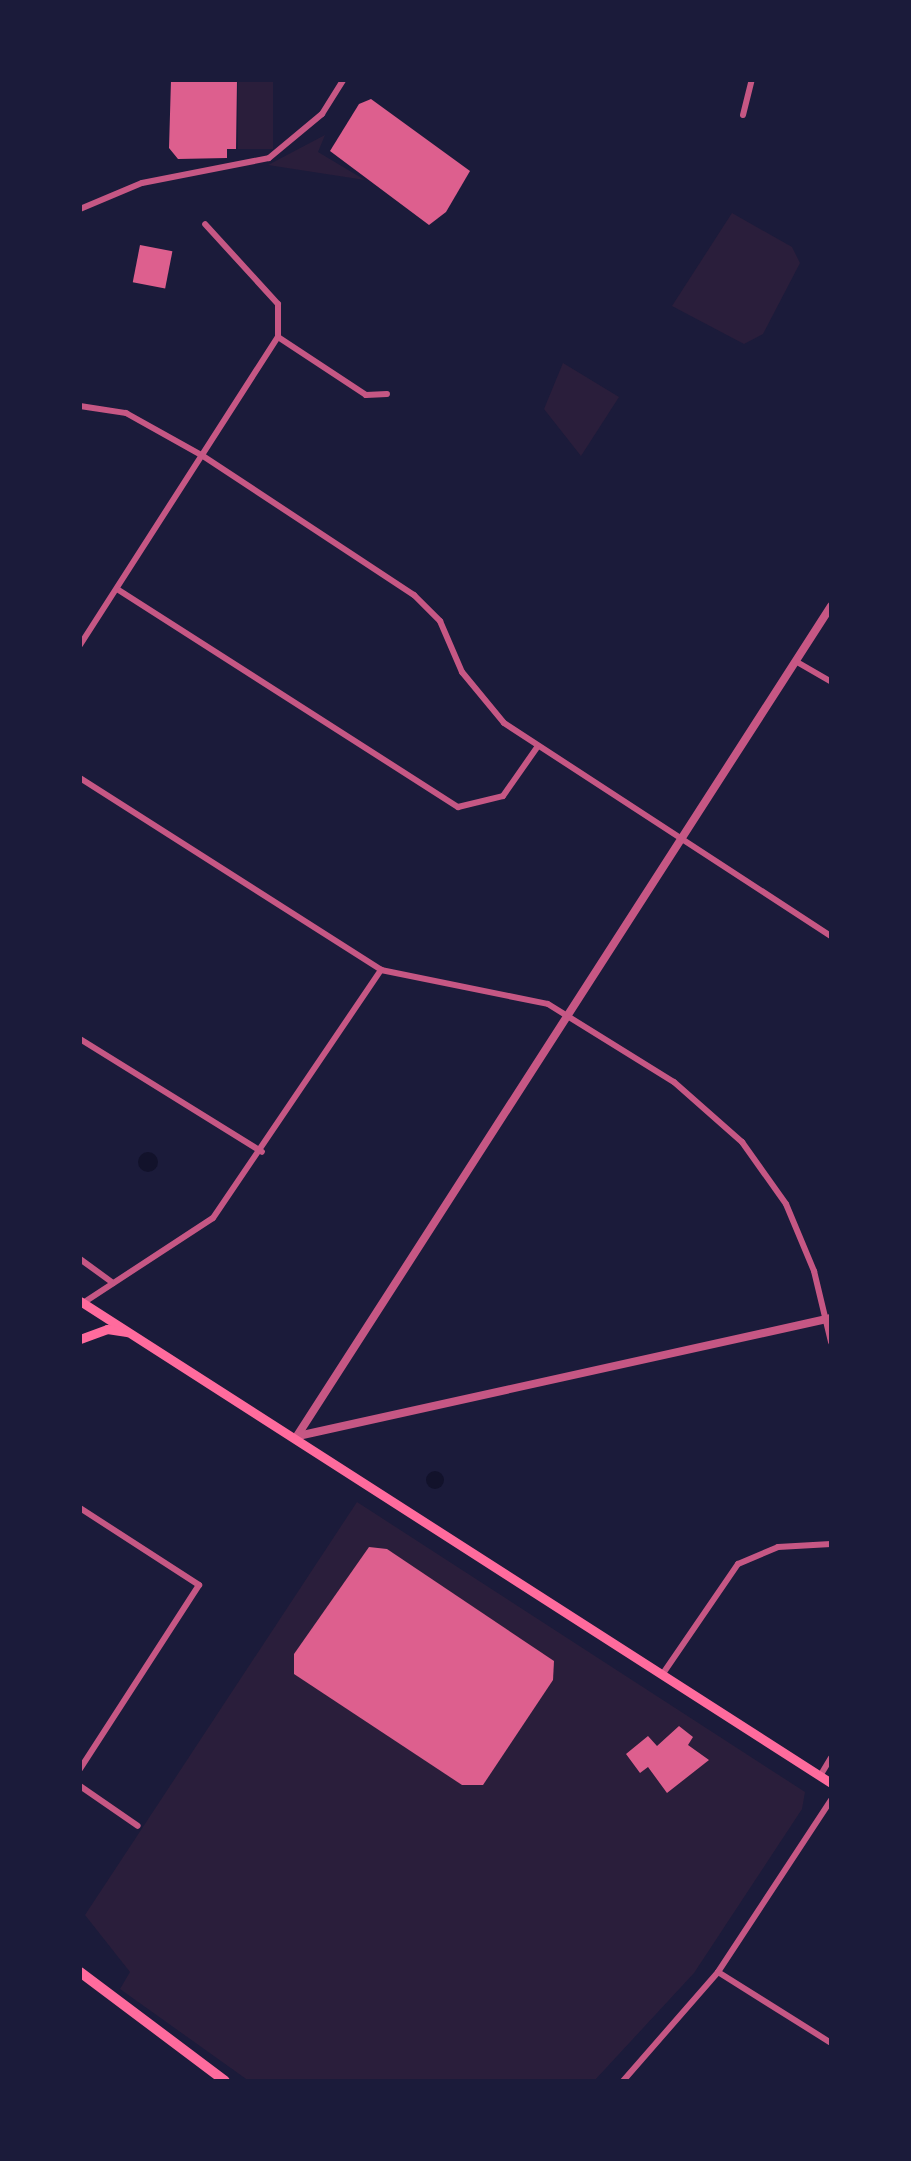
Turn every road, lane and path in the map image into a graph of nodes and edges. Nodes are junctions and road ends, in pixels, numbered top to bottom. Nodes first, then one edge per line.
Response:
1 (343, 80) edge
2 (752, 80) edge
3 (743, 115) dead end
4 (80, 209) edge
5 (205, 224) dead end
6 (278, 337) junction
7 (387, 394) dead end
8 (80, 406) edge
9 (203, 456) junction
10 (117, 589) junction
11 (831, 606) edge
12 (80, 645) edge
13 (797, 662) junction
14 (831, 682) edge
15 (538, 746) junction
16 (80, 778) edge
17 (682, 837) junction
18 (831, 936) edge
19 (381, 970) junction
20 (570, 1014) junction
21 (80, 1039) edge
22 (262, 1152) junction
23 (80, 1259) edge
24 (113, 1283) junction
25 (81, 1303) edge
26 (828, 1318) edge
27 (132, 1333) junction
28 (80, 1339) edge
29 (831, 1342) edge
30 (297, 1436) junction
31 (80, 1508) edge
32 (831, 1544) edge
33 (664, 1672) junction
34 (831, 1758) edge
35 (80, 1769) edge
36 (820, 1776) junction
37 (831, 1783) edge
38 (80, 1786) edge
39 (831, 1800) edge
40 (138, 1826) dead end
41 (80, 1972) edge
42 (718, 1972) junction
43 (831, 2043) edge
44 (225, 2081) edge
45 (623, 2081) edge

1 - 4 street
2 - 3 street
5 - 6 street
6 - 7 street
6 - 9 street
8 - 9 street
9 - 10 street
9 - 15 street
10 - 12 street
10 - 15 street
11 - 13 street
13 - 14 street
13 - 17 street
15 - 17 street
16 - 19 street
17 - 18 street
17 - 20 street
19 - 20 street
19 - 22 street
20 - 26 street
20 - 30 street
21 - 22 street
22 - 24 street
23 - 24 street
24 - 25 street
25 - 27 main road
26 - 29 street
26 - 30 street
27 - 28 main road
27 - 30 main road
30 - 33 main road
31 - 35 street
32 - 33 street
33 - 36 main road
34 - 36 street
36 - 37 main road
38 - 40 street
39 - 42 street
41 - 44 main road
42 - 43 street
42 - 45 street

